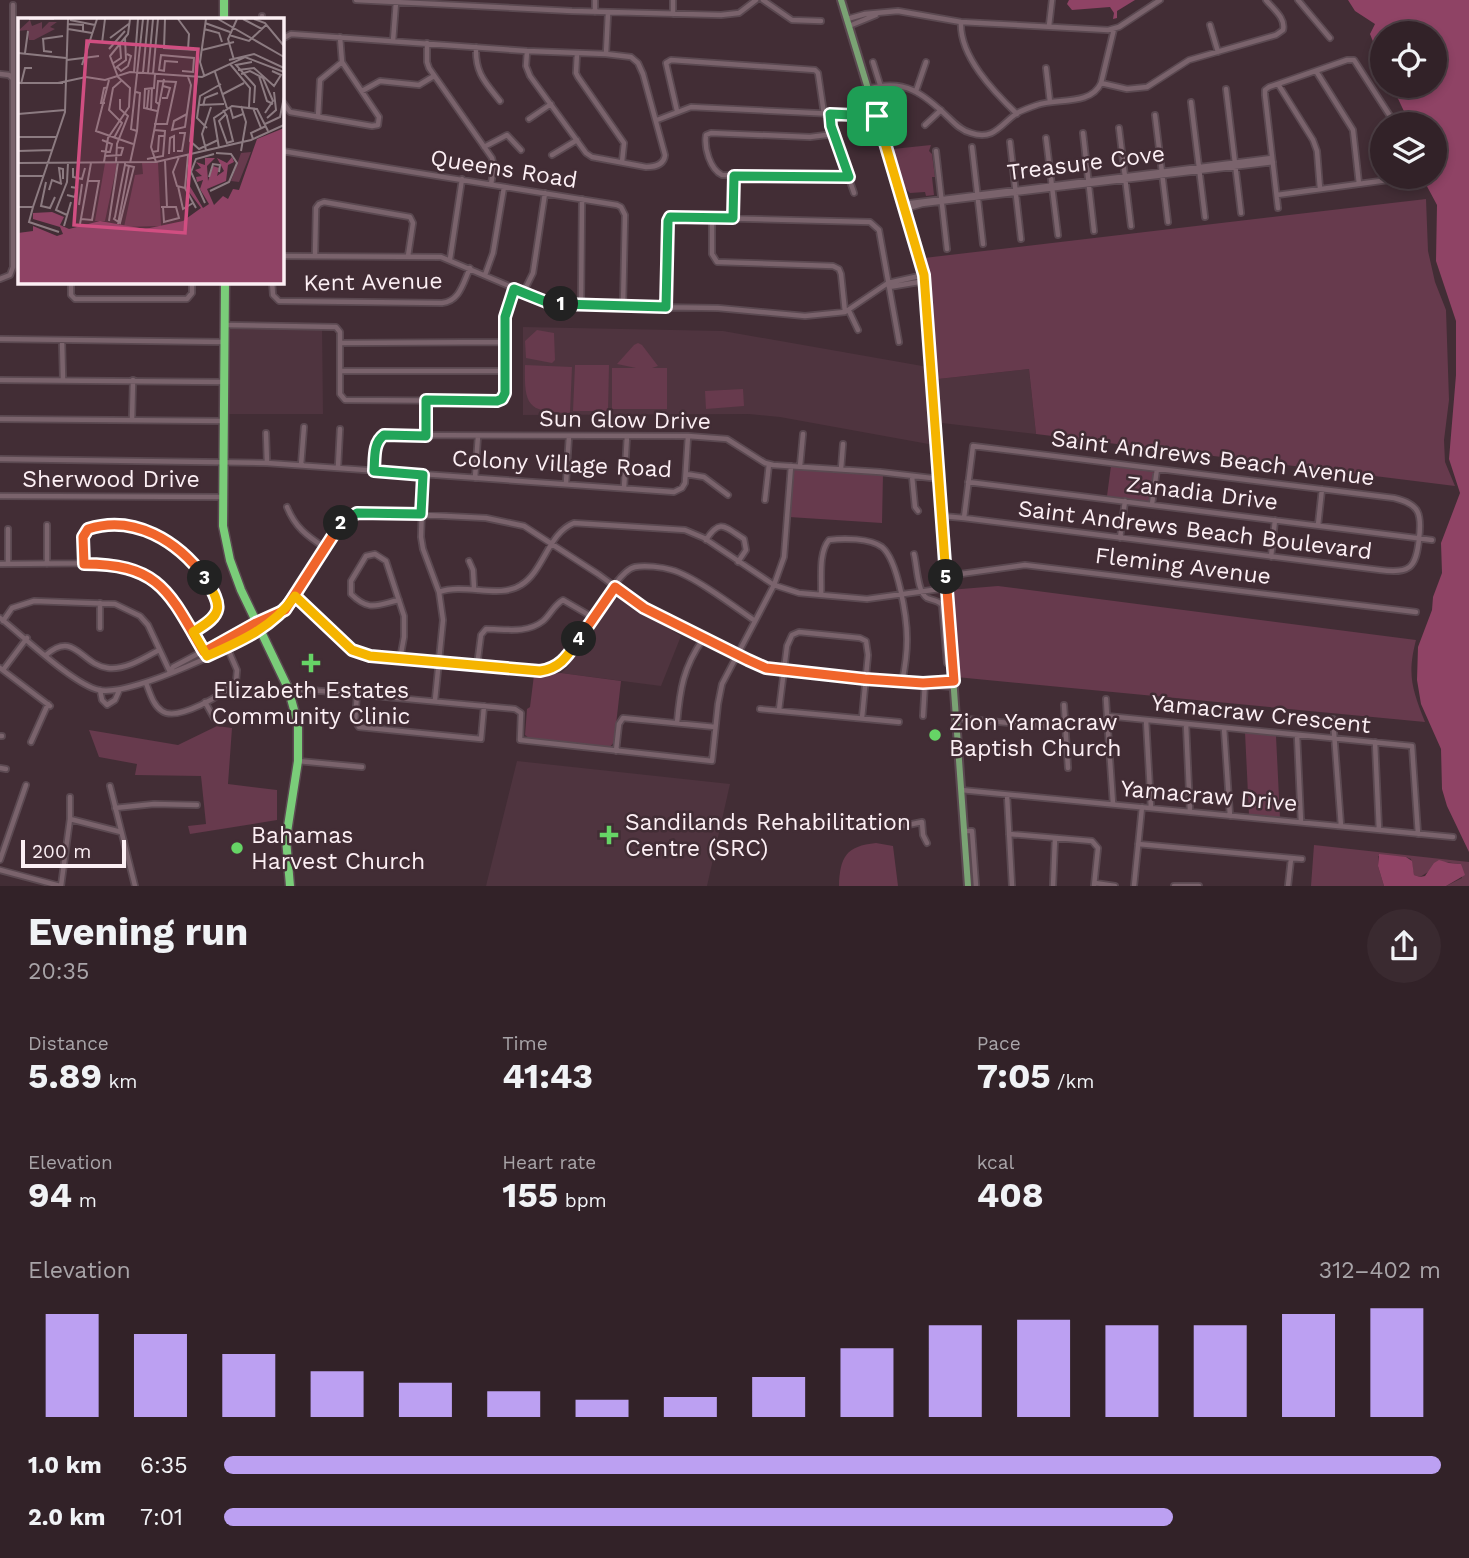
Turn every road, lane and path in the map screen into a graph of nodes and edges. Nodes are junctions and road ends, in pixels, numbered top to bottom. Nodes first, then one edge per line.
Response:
1 (224, 0) edge
2 (356, 0) edge
3 (595, 0) edge
4 (673, 0) edge
5 (756, 0) edge
6 (763, 0) edge
7 (841, 0) edge
8 (1052, 0) edge
9 (1160, 0) edge
10 (1266, 0) edge
11 (1298, 0) edge
12 (396, 2) junction
13 (444, 2) edge
14 (13, 5) dead end
15 (595, 12) junction
16 (608, 13) junction
17 (673, 14) junction
18 (224, 18) edge
19 (821, 21) dead end
20 (961, 22) junction
21 (848, 23) junction
22 (1210, 25) dead end
23 (1049, 26) junction
24 (1114, 29) junction
25 (340, 37) junction
26 (284, 38) edge
27 (1330, 38) dead end
28 (393, 41) junction
29 (427, 43) junction
30 (476, 47) junction
31 (527, 51) junction
32 (1218, 52) junction
33 (577, 54) junction
34 (606, 54) junction
35 (342, 62) junction
36 (873, 62) dead end
37 (926, 62) dead end
38 (1045, 68) dead end
39 (1316, 71) junction
40 (0, 74) edge
41 (434, 76) junction
42 (13, 79) junction
43 (1101, 83) junction
44 (1278, 84) junction
45 (880, 86) junction
46 (868, 89) junction
47 (1226, 89) dead end
48 (362, 91) junction
49 (916, 91) junction
50 (500, 101) dead end
51 (1050, 102) junction
52 (1191, 102) dead end
53 (284, 104) edge
54 (551, 104) junction
55 (888, 110) dead end
56 (941, 110) junction
57 (677, 111) junction
58 (1387, 112) edge
59 (827, 114) junction
60 (1017, 114) junction
61 (1155, 115) dead end
62 (877, 116) junction
63 (318, 117) junction
64 (529, 119) dead end
65 (657, 120) junction
66 (925, 125) dead end
67 (1119, 128) dead end
68 (834, 134) junction
69 (1083, 134) dead end
70 (1046, 138) dead end
71 (577, 140) junction
72 (1010, 142) dead end
73 (484, 147) junction
74 (972, 147) dead end
75 (521, 150) dead end
76 (284, 151) edge
77 (936, 151) dead end
78 (552, 155) dead end
79 (1273, 160) junction
80 (622, 162) junction
81 (1235, 165) junction
82 (1199, 169) junction
83 (1162, 174) junction
84 (734, 176) junction
85 (849, 177) junction
86 (1125, 178) junction
87 (462, 180) junction
88 (1088, 182) junction
89 (1370, 182) edge
90 (491, 184) junction
91 (1359, 184) junction
92 (504, 187) junction
93 (1052, 187) junction
94 (1320, 189) junction
95 (1016, 191) junction
96 (545, 193) junction
97 (855, 193) dead end
98 (1277, 195) junction
99 (978, 196) junction
100 (582, 199) junction
101 (941, 200) junction
102 (904, 206) junction
103 (1278, 208) dead end
104 (1241, 213) dead end
105 (712, 217) junction
106 (1205, 217) dead end
107 (733, 218) junction
108 (1167, 222) dead end
109 (1130, 226) dead end
110 (1094, 231) dead end
111 (1058, 235) dead end
112 (1021, 239) dead end
113 (984, 244) dead end
114 (947, 248) dead end
115 (284, 256) edge
116 (315, 256) junction
117 (408, 257) junction
118 (450, 259) junction
119 (470, 268) junction
120 (485, 275) junction
121 (924, 278) junction
122 (0, 279) edge
123 (71, 284) edge
124 (192, 284) edge
125 (225, 284) edge
126 (272, 284) edge
127 (889, 285) junction
128 (514, 289) junction
129 (523, 293) junction
130 (581, 306) junction
131 (624, 306) junction
132 (666, 307) junction
133 (847, 312) junction
134 (224, 325) junction
135 (858, 330) dead end
136 (0, 339) edge
137 (62, 340) junction
138 (224, 342) junction
139 (504, 342) junction
140 (899, 342) dead end
141 (340, 343) junction
142 (340, 371) junction
143 (504, 371) junction
144 (0, 380) edge
145 (63, 380) junction
146 (133, 380) junction
147 (223, 382) junction
148 (426, 400) junction
149 (0, 419) edge
150 (132, 420) junction
151 (223, 421) junction
152 (304, 427) dead end
153 (340, 429) dead end
154 (266, 433) dead end
155 (803, 434) dead end
156 (426, 436) junction
157 (478, 436) junction
158 (569, 436) junction
159 (627, 436) junction
160 (688, 436) junction
161 (843, 444) dead end
162 (0, 459) edge
163 (222, 461) junction
164 (267, 463) junction
165 (769, 464) junction
166 (301, 465) junction
167 (791, 466) junction
168 (338, 467) junction
169 (800, 467) junction
170 (841, 469) junction
171 (1157, 469) junction
172 (374, 471) junction
173 (686, 474) junction
174 (423, 475) junction
175 (912, 475) junction
176 (475, 478) junction
177 (940, 479) junction
178 (968, 481) junction
179 (566, 483) junction
180 (624, 488) junction
181 (1322, 489) junction
182 (728, 495) dead end
183 (0, 496) edge
184 (221, 497) junction
185 (765, 500) dead end
186 (1125, 501) junction
187 (1152, 505) junction
188 (287, 507) dead end
189 (918, 511) dead end
190 (421, 514) junction
191 (942, 516) junction
192 (964, 518) junction
193 (1275, 520) junction
194 (47, 524) dead end
195 (1318, 525) junction
196 (8, 528) dead end
197 (1120, 538) junction
198 (1420, 538) junction
199 (706, 540) junction
200 (1432, 540) dead end
201 (553, 543) junction
202 (324, 547) junction
203 (914, 554) dead end
204 (1271, 557) junction
205 (470, 561) dead end
206 (738, 562) junction
207 (0, 564) edge
208 (8, 564) junction
209 (47, 564) junction
210 (84, 564) junction
211 (946, 576) junction
212 (774, 585) junction
213 (615, 587) junction
214 (474, 588) junction
215 (947, 588) junction
216 (439, 592) junction
217 (922, 592) junction
218 (901, 595) junction
219 (295, 596) junction
220 (821, 596) junction
221 (399, 600) junction
222 (100, 603) junction
223 (1416, 612) dead end
224 (594, 618) junction
225 (2, 619) edge
226 (755, 621) junction
227 (258, 626) junction
228 (100, 628) dead end
229 (193, 632) junction
230 (703, 638) junction
231 (27, 639) junction
232 (228, 647) junction
233 (159, 650) junction
234 (206, 654) junction
235 (736, 654) junction
236 (46, 655) junction
237 (400, 659) junction
238 (439, 662) junction
239 (947, 663) dead end
240 (477, 666) junction
241 (2, 669) edge
242 (783, 670) junction
243 (170, 672) junction
244 (865, 679) junction
245 (902, 682) junction
246 (146, 683) junction
247 (924, 683) junction
248 (954, 684) junction
249 (288, 688) junction
250 (100, 690) junction
251 (119, 691) junction
252 (357, 694) junction
253 (1106, 699) dead end
254 (435, 700) junction
255 (205, 702) junction
256 (1064, 705) dead end
257 (484, 706) junction
258 (760, 709) dead end
259 (779, 710) junction
260 (923, 716) dead end
261 (1107, 716) junction
262 (214, 718) dead end
263 (862, 718) junction
264 (956, 718) junction
265 (1333, 719) dead end
266 (1146, 720) junction
267 (899, 722) dead end
268 (677, 723) junction
269 (1186, 724) junction
270 (37, 725) junction
271 (715, 727) junction
272 (1065, 727) junction
273 (29, 728) dead end
274 (1224, 728) junction
275 (1297, 735) junction
276 (1334, 738) junction
277 (31, 742) dead end
278 (1375, 743) junction
279 (616, 751) junction
280 (298, 761) junction
281 (362, 767) dead end
282 (1068, 768) dead end
283 (26, 785) dead end
284 (110, 786) dead end
285 (961, 790) junction
286 (1007, 794) junction
287 (70, 797) dead end
288 (1112, 804) junction
289 (197, 805) dead end
290 (1142, 807) junction
291 (115, 808) junction
292 (1151, 808) junction
293 (1191, 812) junction
294 (1230, 816) junction
295 (70, 819) junction
296 (1301, 822) junction
297 (903, 826) dead end
298 (1341, 826) junction
299 (1379, 830) junction
300 (964, 831) junction
301 (121, 832) junction
302 (1009, 834) junction
303 (1418, 834) junction
304 (1453, 837) dead end
305 (1055, 838) junction
306 (927, 843) dead end
307 (1138, 844) junction
308 (1291, 859) junction
309 (1302, 859) dead end
310 (0, 860) edge
311 (0, 870) edge
312 (1094, 885) edge
313 (61, 886) edge
314 (135, 886) edge
315 (290, 886) edge
316 (968, 886) edge
317 (976, 886) edge
318 (1012, 886) edge
319 (1053, 886) edge
320 (1115, 886) edge
321 (1134, 886) edge
322 (1174, 886) edge
323 (1199, 886) edge
324 (1288, 886) edge

1 - 18 highway
2 - 12 street
3 - 15 street
4 - 17 street
5 - 17 street
6 - 19 street
7 - 21 main road
8 - 23 street
9 - 24 street
10 - 32 street
11 - 27 street
12 - 13 street
12 - 28 street
13 - 15 street
14 - 42 street
15 - 16 street
16 - 17 street
16 - 34 street
20 - 21 street
20 - 23 street
20 - 60 street
21 - 46 main road
22 - 32 street
23 - 24 street
24 - 43 street
25 - 26 street
25 - 28 street
25 - 35 street
28 - 29 street
29 - 30 street
29 - 41 street
30 - 31 street
30 - 50 street
31 - 33 street
31 - 54 street
32 - 43 street
33 - 34 street
33 - 80 street
34 - 65 street
35 - 48 street
35 - 63 street
36 - 45 street
37 - 49 street
38 - 51 street
39 - 44 street
39 - 58 street
39 - 91 street
40 - 42 street
41 - 48 street
41 - 73 street
42 - 122 street
43 - 51 street
44 - 79 street
44 - 94 street
45 - 46 street
45 - 49 street
45 - 55 street
46 - 62 main road
47 - 81 street
48 - 63 street
49 - 56 street
51 - 60 street
52 - 82 street
53 - 63 street
54 - 64 street
54 - 71 street
56 - 60 street
56 - 66 street
57 - 59 street
57 - 59 street
57 - 65 street
59 - 62 street
59 - 68 street
61 - 83 street
62 - 102 main road
65 - 80 street
67 - 86 street
68 - 84 street
68 - 85 street
69 - 88 street
70 - 93 street
71 - 78 street
71 - 80 street
72 - 95 street
73 - 75 street
73 - 90 street
74 - 99 street
76 - 87 street, Queens Road
77 - 101 street
79 - 81 street, Treasure Cove
79 - 98 street
81 - 82 street, Treasure Cove
81 - 104 street
82 - 83 street, Treasure Cove
82 - 106 street
83 - 86 street, Treasure Cove
83 - 108 street
84 - 85 street
84 - 107 street
85 - 97 street
86 - 88 street, Treasure Cove
86 - 109 street
87 - 90 street, Queens Road
87 - 118 street
88 - 93 street, Treasure Cove
88 - 110 street
89 - 91 street
90 - 92 street, Queens Road
91 - 94 street
92 - 96 street, Queens Road
92 - 120 street
93 - 95 street, Treasure Cove
93 - 111 street
94 - 98 street
95 - 99 street, Treasure Cove
95 - 112 street
96 - 100 street, Queens Road
96 - 129 street
98 - 103 street
99 - 101 street, Treasure Cove
99 - 113 street
100 - 130 street
100 - 131 street, Queens Road
101 - 102 street, Treasure Cove
101 - 114 street
102 - 121 main road
105 - 107 street
105 - 132 street
105 - 133 street
107 - 127 street
115 - 116 street
116 - 117 street
116 - 117 street
117 - 118 street
118 - 119 street
119 - 120 street
119 - 126 street, Kent Avenue
120 - 128 street
121 - 127 street
121 - 177 main road
123 - 124 street
125 - 134 highway
127 - 133 street
127 - 140 street
128 - 129 street
128 - 139 street
129 - 130 street
130 - 131 street
131 - 132 street
132 - 133 street
133 - 135 street
134 - 138 highway
134 - 141 street
136 - 137 street
137 - 138 street
137 - 145 street
138 - 147 highway
139 - 141 street
139 - 143 street
141 - 142 street
142 - 143 street
142 - 148 street
143 - 148 street
144 - 145 street
145 - 146 street
146 - 147 street
146 - 150 street
147 - 151 highway
148 - 156 street
149 - 150 street
150 - 151 street
151 - 163 highway
152 - 166 street
153 - 168 street
154 - 164 street
155 - 169 street
156 - 157 street, Sun Glow Drive
156 - 172 street, Sun Glow Drive
157 - 158 street, Sun Glow Drive
157 - 176 street
158 - 159 street, Sun Glow Drive
158 - 179 street
159 - 160 street, Sun Glow Drive
159 - 180 street
160 - 165 street, Sun Glow Drive
160 - 173 street, Colony Village Road
161 - 170 street
162 - 163 street, Colony Village Road
163 - 164 street, Colony Village Road
163 - 184 highway
164 - 166 street, Colony Village Road
165 - 167 street, Sun Glow Drive
165 - 185 street
166 - 168 street, Colony Village Road
167 - 169 street, Sun Glow Drive
167 - 212 street
168 - 172 street, Colony Village Road
169 - 170 street, Sun Glow Drive
170 - 175 street, Sun Glow Drive
171 - 178 street, Saint Andrews Beach Avenue
171 - 181 street, Saint Andrews Beach Avenue
171 - 187 street
172 - 174 street, Colony Village Road
173 - 180 street, Colony Village Road
173 - 182 street
174 - 176 street, Colony Village Road
174 - 190 street
175 - 177 street, Sun Glow Drive
175 - 189 street
176 - 179 street, Colony Village Road
177 - 191 main road
178 - 186 street, Zanadia Drive
178 - 192 street
179 - 180 street, Colony Village Road
181 - 195 street
181 - 198 street, Saint Andrews Beach Avenue
183 - 184 street, Sherwood Drive
184 - 227 highway
186 - 187 street, Zanadia Drive
186 - 197 street
187 - 193 street, Zanadia Drive
188 - 202 street
190 - 201 street
190 - 202 street
190 - 216 street
191 - 192 street, Saint Andrews Beach Boulevard
191 - 211 main road
192 - 197 street, Saint Andrews Beach Boulevard
193 - 195 street, Zanadia Drive
193 - 204 street
194 - 209 street
195 - 198 street, Zanadia Drive
196 - 208 street
197 - 204 street, Saint Andrews Beach Boulevard
198 - 200 street, Zanadia Drive
198 - 204 street, Saint Andrews Beach Boulevard
199 - 201 street
199 - 206 street
199 - 206 street
201 - 213 street
201 - 214 street
202 - 219 street
203 - 217 street
205 - 214 street
206 - 212 street
207 - 208 street
208 - 209 street
209 - 210 street
210 - 229 street
210 - 229 street
211 - 215 main road
211 - 223 street, Fleming Avenue
212 - 220 street
212 - 226 street
213 - 224 street
213 - 226 street
213 - 230 street
214 - 216 street
215 - 217 street
215 - 248 main road
216 - 238 street
217 - 218 street
217 - 239 street
218 - 220 street
218 - 220 street
218 - 245 street
219 - 227 street
219 - 237 street
221 - 221 street
221 - 237 street
222 - 225 street
222 - 228 street
222 - 233 street
224 - 240 street
224 - 240 street
225 - 231 street
226 - 235 street
227 - 232 street
227 - 234 street
227 - 249 highway
229 - 234 street
230 - 235 street
230 - 268 street
231 - 236 street
231 - 241 street
232 - 234 street
232 - 255 street
233 - 236 street
233 - 243 street
234 - 243 street
235 - 242 street
235 - 271 street
236 - 250 street
237 - 238 street
238 - 240 street
238 - 254 street
241 - 270 street
242 - 244 street
242 - 244 street
242 - 259 street
243 - 246 street
244 - 245 street
244 - 263 street
245 - 247 street
246 - 251 street
246 - 255 street
247 - 248 street
247 - 260 street
248 - 264 main road
249 - 252 street
249 - 280 highway
250 - 251 street
250 - 251 street
252 - 254 street
252 - 257 street
253 - 261 street
254 - 257 street
255 - 262 street
256 - 272 street
257 - 279 street
258 - 259 street
259 - 263 street
261 - 266 street, Yamacraw Crescent
261 - 288 street
263 - 267 street
264 - 272 street
264 - 285 main road
265 - 276 street
266 - 269 street, Yamacraw Crescent
266 - 292 street
268 - 271 street
268 - 279 street
269 - 274 street, Yamacraw Crescent
269 - 293 street
270 - 273 street
270 - 277 street
271 - 279 street
272 - 282 street
274 - 275 street, Yamacraw Crescent
274 - 294 street
275 - 276 street, Yamacraw Crescent
275 - 296 street
276 - 278 street, Yamacraw Crescent
276 - 298 street
278 - 299 street
278 - 303 street, Yamacraw Crescent
280 - 281 street
280 - 315 highway
283 - 310 street
284 - 291 street
285 - 286 street, Yamacraw Drive
285 - 300 main road
286 - 288 street, Yamacraw Drive
286 - 302 street
287 - 295 street
288 - 290 street, Yamacraw Drive
289 - 291 street
290 - 292 street, Yamacraw Drive
290 - 307 street
291 - 301 street
292 - 293 street, Yamacraw Drive
293 - 294 street, Yamacraw Drive
294 - 296 street, Yamacraw Drive
295 - 301 street
295 - 313 street
296 - 298 street, Yamacraw Drive
297 - 306 street
298 - 299 street, Yamacraw Drive
299 - 303 street, Yamacraw Drive
300 - 316 main road
300 - 317 street
301 - 314 street
302 - 305 street
302 - 318 street
303 - 304 street, Yamacraw Drive
305 - 312 street
305 - 319 street
307 - 308 street
307 - 321 street
308 - 309 street
308 - 324 street
311 - 313 street
312 - 320 street
316 - 317 street
322 - 323 street

